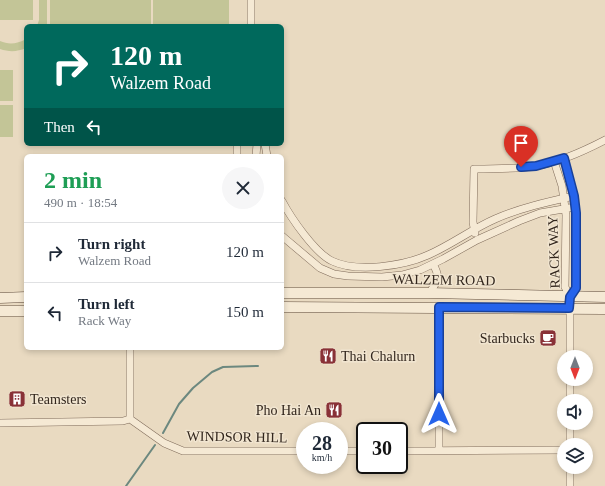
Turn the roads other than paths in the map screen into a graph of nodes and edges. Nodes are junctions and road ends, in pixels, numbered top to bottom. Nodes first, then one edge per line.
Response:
1 (251, 0) edge
2 (251, 24) edge
3 (605, 140) edge
4 (564, 158) junction
5 (554, 162) junction
6 (574, 196) junction
7 (564, 198) junction
8 (284, 205) edge
9 (575, 207) junction
10 (565, 209) junction
11 (474, 229) junction
12 (284, 238) edge
13 (477, 240) junction
14 (433, 264) junction
15 (284, 293) edge
16 (429, 293) junction
17 (488, 294) junction
18 (24, 297) edge
19 (570, 297) junction
20 (605, 297) edge
21 (0, 298) edge
22 (284, 307) edge
23 (439, 307) junction
24 (569, 308) junction
25 (605, 309) edge
26 (0, 311) edge
27 (24, 311) edge
28 (130, 350) edge
29 (570, 350) edge
30 (130, 419) junction
31 (0, 423) edge
32 (438, 450) junction
33 (557, 450) edge
34 (296, 451) edge
35 (408, 451) edge
36 (570, 474) edge
37 (570, 486) edge

1 - 2 street
3 - 4 street
4 - 5 street
4 - 6 street, RACK WAY
5 - 7 street, RACK WAY
5 - 11 street
6 - 7 street
6 - 9 street, RACK WAY
7 - 10 street, RACK WAY
7 - 11 street
8 - 11 street
9 - 10 street
9 - 19 street, RACK WAY
10 - 13 street
10 - 19 street, RACK WAY
11 - 13 street
12 - 14 street
13 - 14 street
14 - 16 street
15 - 16 main road, WALZEM ROAD
16 - 17 main road, WALZEM ROAD
17 - 19 main road, WALZEM ROAD
17 - 23 main road
18 - 21 main road
19 - 20 main road, WALZEM ROAD
19 - 24 street
22 - 23 main road, WALZEM ROAD
23 - 24 main road, WALZEM ROAD
23 - 32 street
24 - 25 main road, WALZEM ROAD
24 - 29 street
26 - 27 main road
28 - 30 street
30 - 31 street
30 - 34 street, WINDSOR HILL
32 - 33 street
32 - 35 street
36 - 37 street

